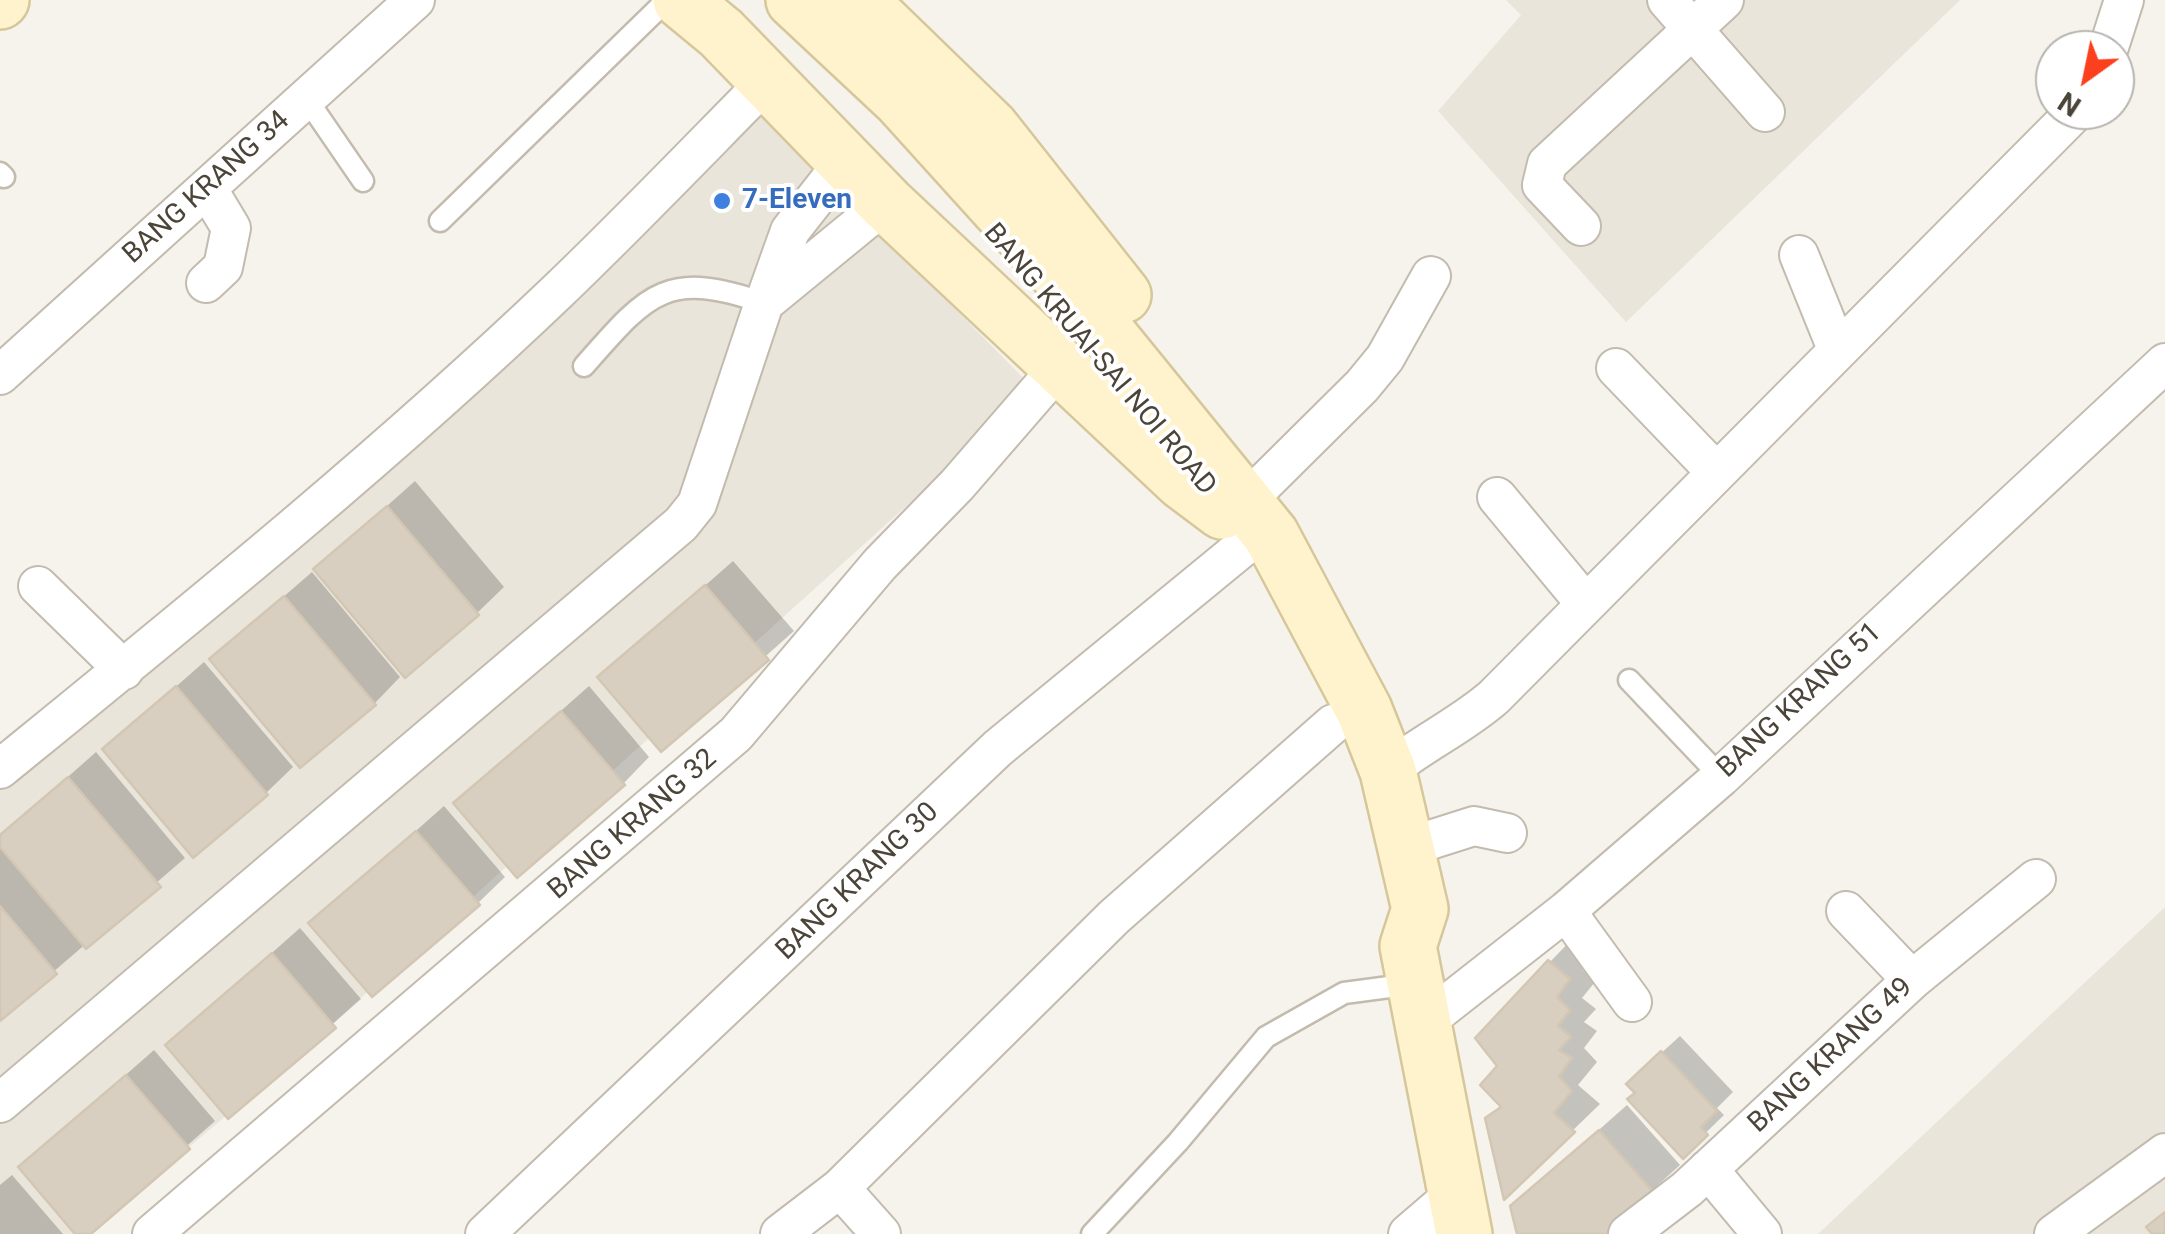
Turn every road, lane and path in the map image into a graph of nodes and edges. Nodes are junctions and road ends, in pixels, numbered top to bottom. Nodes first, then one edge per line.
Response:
1 (415, 0) edge
2 (667, 0) edge
3 (681, 0) edge
4 (764, 0) edge
5 (794, 0) edge
6 (859, 0) edge
7 (1667, 0) edge
8 (1724, 0) edge
9 (2124, 0) edge
10 (1692, 28) junction
11 (2114, 30) edge
12 (766, 82) junction
13 (306, 98) junction
14 (1766, 112) dead end
15 (2058, 130) edge
16 (844, 162) junction
17 (363, 181) dead end
18 (207, 188) junction
19 (886, 203) junction
20 (440, 221) dead end
21 (1581, 226) dead end
22 (1798, 255) dead end
23 (1432, 276) dead end
24 (206, 282) dead end
25 (1056, 285) junction
26 (764, 303) junction
27 (1837, 349) junction
28 (2165, 362) edge
29 (1062, 364) junction
30 (584, 366) dead end
31 (1616, 368) dead end
32 (0, 375) edge
33 (1716, 472) junction
34 (1497, 497) dead end
35 (1233, 506) junction
36 (38, 586) dead end
37 (1585, 603) junction
38 (124, 670) junction
39 (1629, 680) dead end
40 (1332, 724) junction
41 (0, 769) edge
42 (1388, 771) junction
43 (1721, 777) junction
44 (1507, 834) dead end
45 (1408, 847) junction
46 (2036, 879) dead end
47 (1566, 911) junction
48 (1846, 911) dead end
49 (1912, 980) junction
50 (1415, 985) junction
51 (1632, 1002) dead end
52 (0, 1103) edge
53 (2165, 1153) edge
54 (1708, 1169) junction
55 (840, 1188) junction
56 (1460, 1213) edge
57 (152, 1234) edge
58 (485, 1234) edge
59 (780, 1234) edge
60 (881, 1234) edge
61 (1092, 1234) edge
62 (1408, 1234) edge
63 (1628, 1234) edge
64 (1762, 1234) edge
65 (2054, 1234) edge

1 - 13 street, BANG KRANG 34
2 - 20 lane
3 - 12 main road
4 - 25 main road, BANG KRUAI-SAI NOI ROAD
5 - 25 main road, BANG KRUAI-SAI NOI ROAD
6 - 35 main road
7 - 10 street
8 - 10 street
9 - 11 street
10 - 14 street
10 - 21 street
12 - 16 main road
12 - 38 street
13 - 17 lane
13 - 18 street, BANG KRANG 34
15 - 27 street
16 - 19 main road
16 - 26 street
18 - 24 street
18 - 32 street, BANG KRANG 34
19 - 26 street
19 - 29 main road
22 - 27 street
23 - 35 street, BANG KRANG 30
25 - 35 main road, BANG KRUAI-SAI NOI ROAD
26 - 30 lane
26 - 52 street
27 - 33 street
28 - 43 street, BANG KRANG 51
29 - 35 main road
29 - 57 street, BANG KRANG 32
31 - 33 street
33 - 37 street
34 - 37 street
35 - 40 main road, BANG KRUAI-SAI NOI ROAD
35 - 42 main road, BANG KRUAI-SAI NOI ROAD
35 - 58 street, BANG KRANG 30
36 - 38 street
37 - 42 street
38 - 41 street
39 - 43 lane
40 - 50 main road, BANG KRUAI-SAI NOI ROAD
40 - 55 street
42 - 45 main road, BANG KRUAI-SAI NOI ROAD
43 - 47 street, BANG KRANG 51
44 - 45 street
45 - 50 main road, BANG KRUAI-SAI NOI ROAD
46 - 49 street, BANG KRANG 49
47 - 50 street, BANG KRANG 51
47 - 51 street
48 - 49 street
49 - 54 street, BANG KRANG 49
50 - 56 main road, BANG KRUAI-SAI NOI ROAD
50 - 61 lane
53 - 65 street
54 - 63 street, BANG KRANG 49
54 - 64 street
55 - 59 street
55 - 60 street
56 - 62 street

